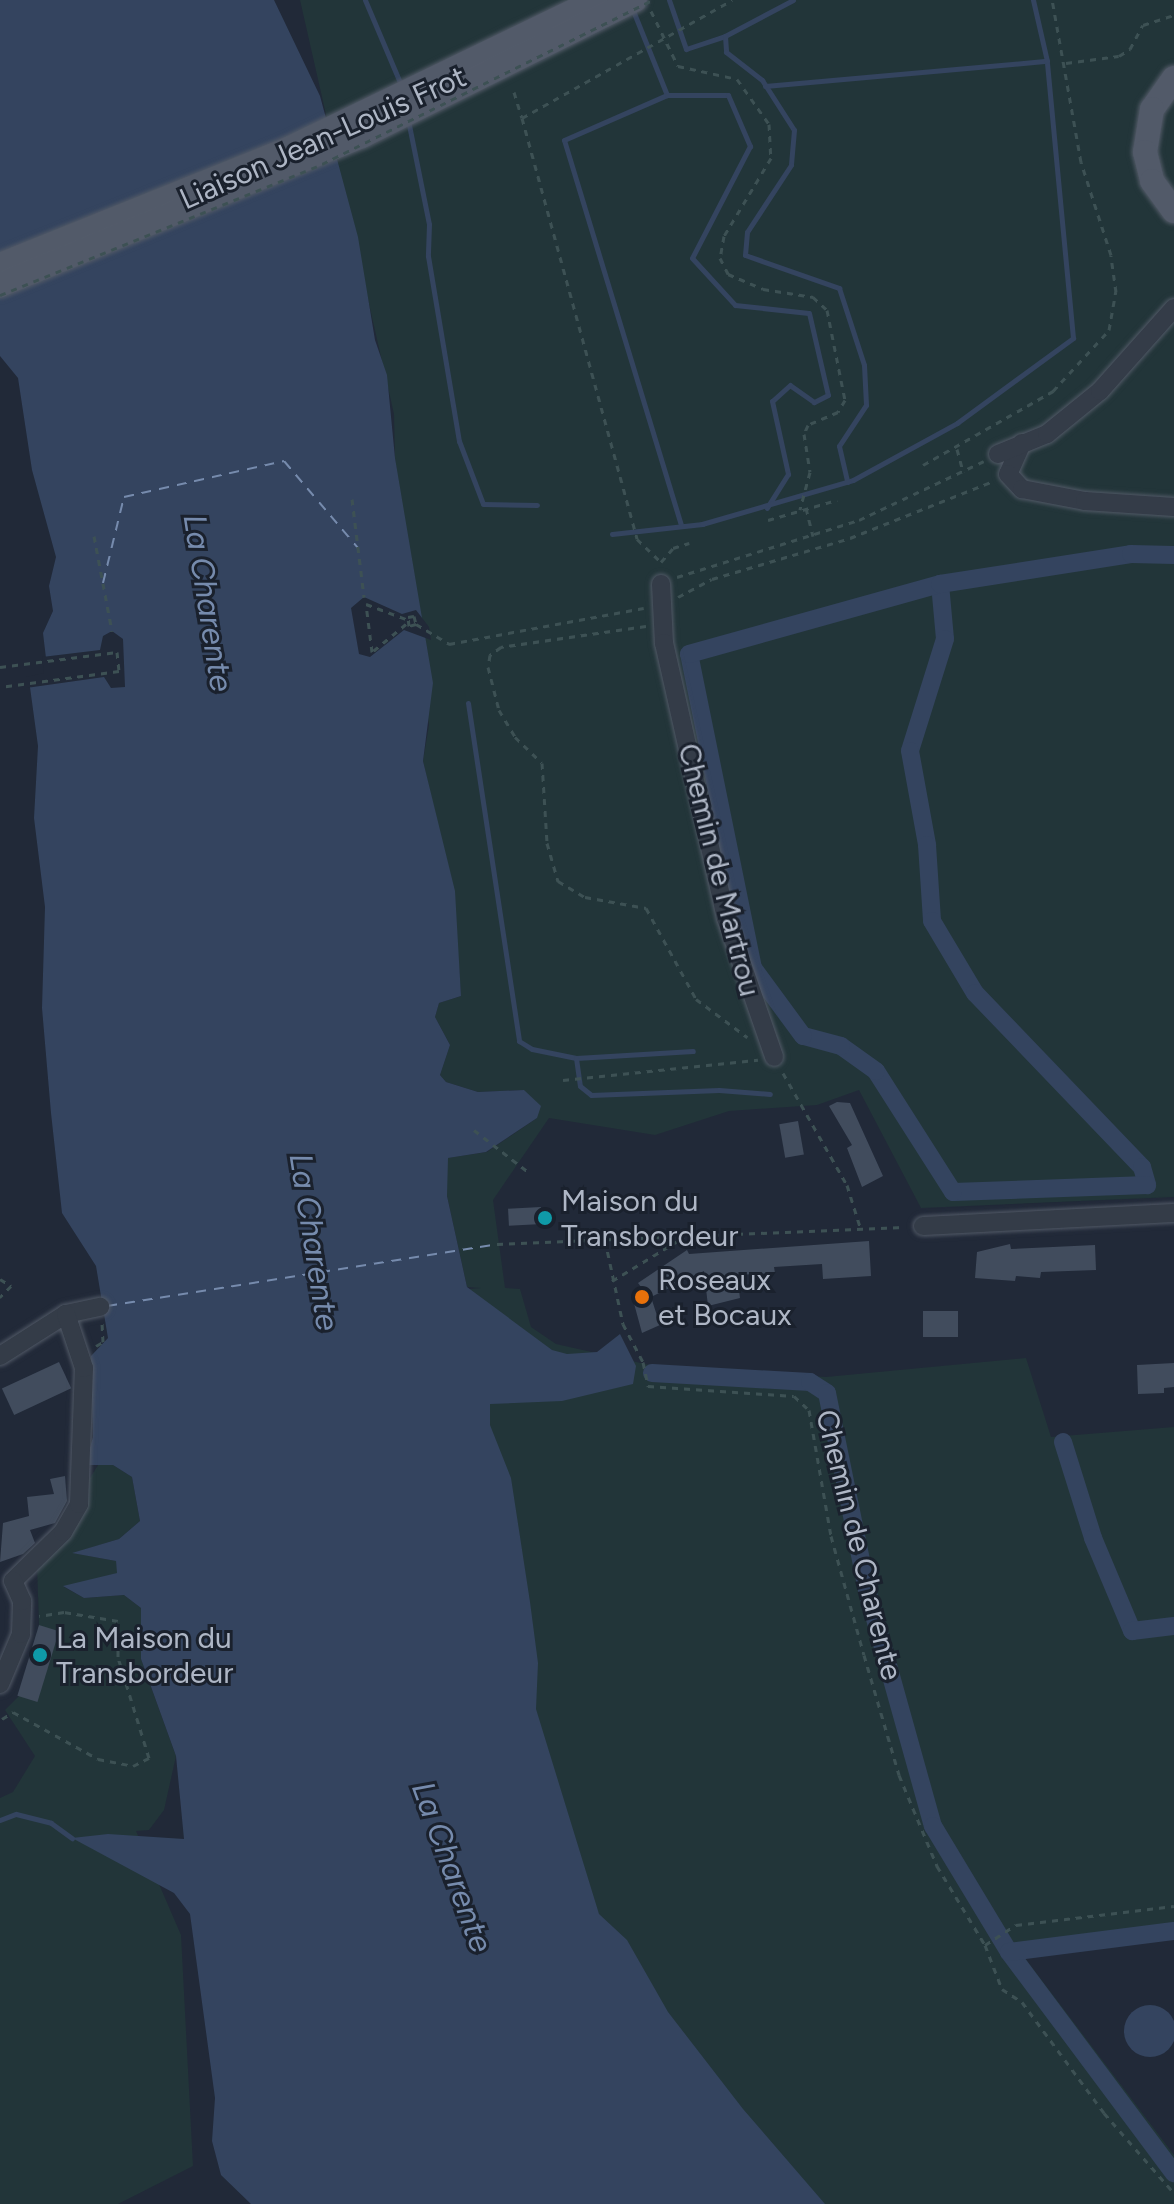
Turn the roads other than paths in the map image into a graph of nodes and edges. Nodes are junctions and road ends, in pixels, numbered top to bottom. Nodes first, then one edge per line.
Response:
1 (596, 0) edge
2 (635, 0) edge
3 (1174, 78) edge
4 (1174, 211) edge
5 (0, 265) edge
6 (0, 285) edge
7 (1174, 308) edge
8 (1022, 443) junction
9 (998, 454) road end
10 (1174, 507) edge
11 (661, 584) road end
12 (774, 1057) road end
13 (1174, 1213) edge
14 (923, 1226) road end
15 (100, 1307) road end
16 (66, 1314) junction
17 (0, 1356) edge
18 (6, 1580) edge
19 (0, 1684) edge

1 - 5 main road
2 - 6 main road
3 - 4 main road
7 - 8 street
8 - 9 street
8 - 10 street
11 - 12 street, Chemin de Martrou
13 - 14 street
15 - 16 street
16 - 17 street
16 - 18 street
18 - 19 street

